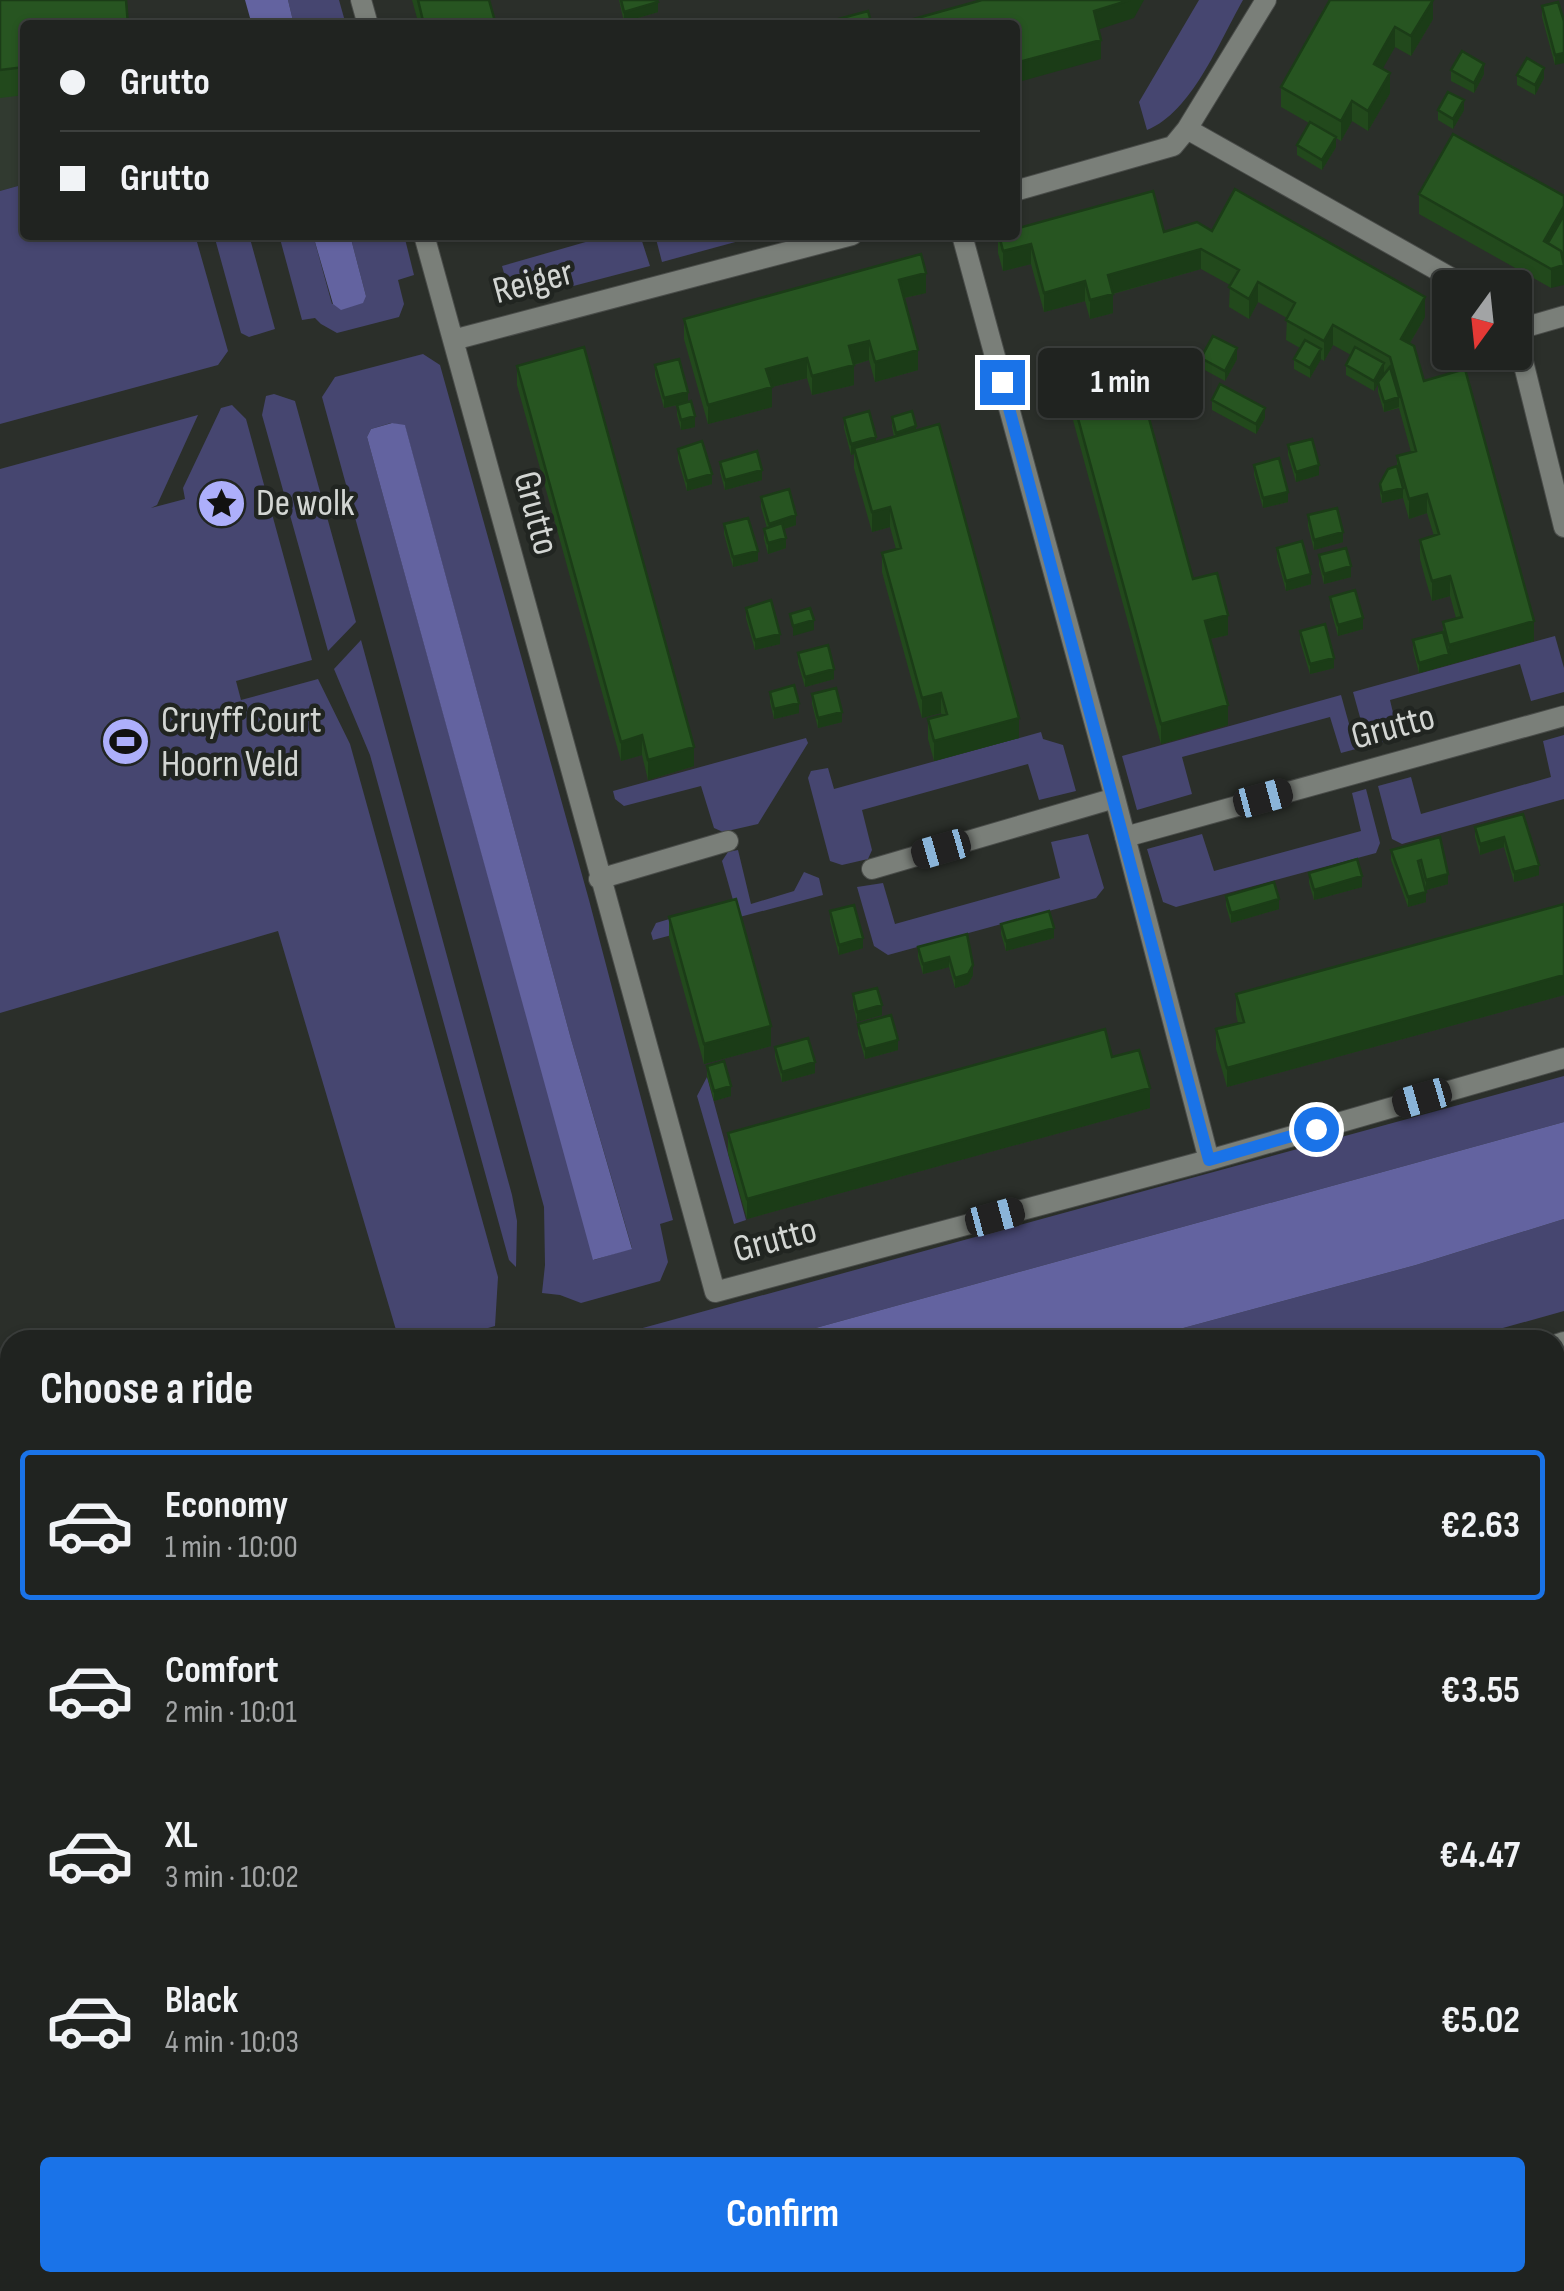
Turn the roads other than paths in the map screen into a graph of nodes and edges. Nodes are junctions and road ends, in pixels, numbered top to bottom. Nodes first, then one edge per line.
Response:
1 (1266, 0) edge
2 (1187, 129) junction
3 (1020, 190) edge
4 (425, 240) edge
5 (833, 240) edge
6 (963, 240) edge
7 (1438, 270) edge
8 (1564, 316) edge
9 (1532, 325) edge
10 (452, 340) junction
11 (1526, 370) edge
12 (1564, 527) edge
13 (1564, 716) edge
14 (1115, 798) junction
15 (1124, 837) junction
16 (728, 841) dead end
17 (872, 869) dead end
18 (599, 879) junction
19 (1564, 1058) edge
20 (1209, 1160) junction

1 - 2 street
2 - 3 street
2 - 7 street
4 - 10 street, Reiger
5 - 10 street, Reiger
6 - 14 street
8 - 9 street
10 - 18 street, Grutto
11 - 12 street
13 - 15 street, Grutto
14 - 15 street
14 - 17 street
15 - 20 street
16 - 18 street
18 - 20 street, Grutto
19 - 20 street, Grutto

